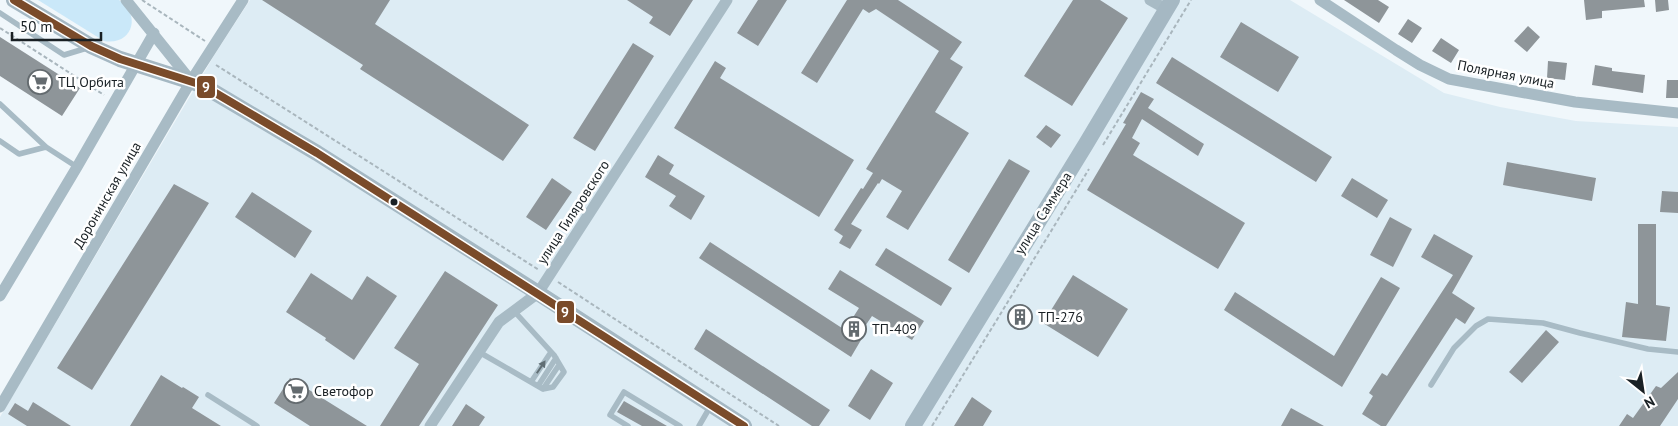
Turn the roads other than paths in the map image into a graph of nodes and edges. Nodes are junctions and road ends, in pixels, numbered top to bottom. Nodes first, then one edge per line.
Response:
1 (14, 0) edge
2 (126, 0) edge
3 (243, 0) edge
4 (727, 0) edge
5 (1150, 0) edge
6 (1320, 0) edge
7 (1169, 5) edge
8 (0, 13) edge
9 (154, 34) junction
10 (92, 46) junction
11 (136, 64) junction
12 (191, 81) junction
13 (0, 104) edge
14 (1678, 113) edge
15 (0, 141) edge
16 (46, 147) junction
17 (78, 167) junction
18 (538, 293) junction
19 (0, 296) edge
20 (514, 311) junction
21 (479, 352) junction
22 (551, 352) junction
23 (1678, 352) edge
24 (556, 358) junction
25 (531, 382) junction
26 (1431, 385) dead end
27 (541, 387) junction
28 (208, 395) dead end
29 (711, 405) junction
30 (0, 408) edge
31 (256, 426) edge
32 (430, 426) edge
33 (628, 426) edge
34 (680, 426) edge
35 (699, 426) edge
36 (744, 426) edge
37 (913, 426) edge

1 - 10 street
2 - 9 street
3 - 12 street, Доронинская улица
4 - 18 street, улица Гиляровского
5 - 7 street
6 - 14 street, Полярная улица
7 - 37 street, улица Саммера
8 - 10 lane
9 - 11 street
9 - 12 street
10 - 11 street
11 - 12 street
11 - 17 street
12 - 18 street
12 - 30 street, Доронинская улица
13 - 16 lane
15 - 16 lane
16 - 17 lane
17 - 19 street
18 - 20 street, улица Гиляровского
18 - 29 street
20 - 21 street, улица Гиляровского
20 - 22 lane
21 - 25 lane
21 - 32 street, улица Гиляровского
22 - 24 lane
25 -> 22 lane
23 - 26 lane
24 - 27 lane
24 - 27 lane
25 - 27 lane
28 - 31 lane
29 - 35 lane
29 - 36 street
33 - 34 lane

